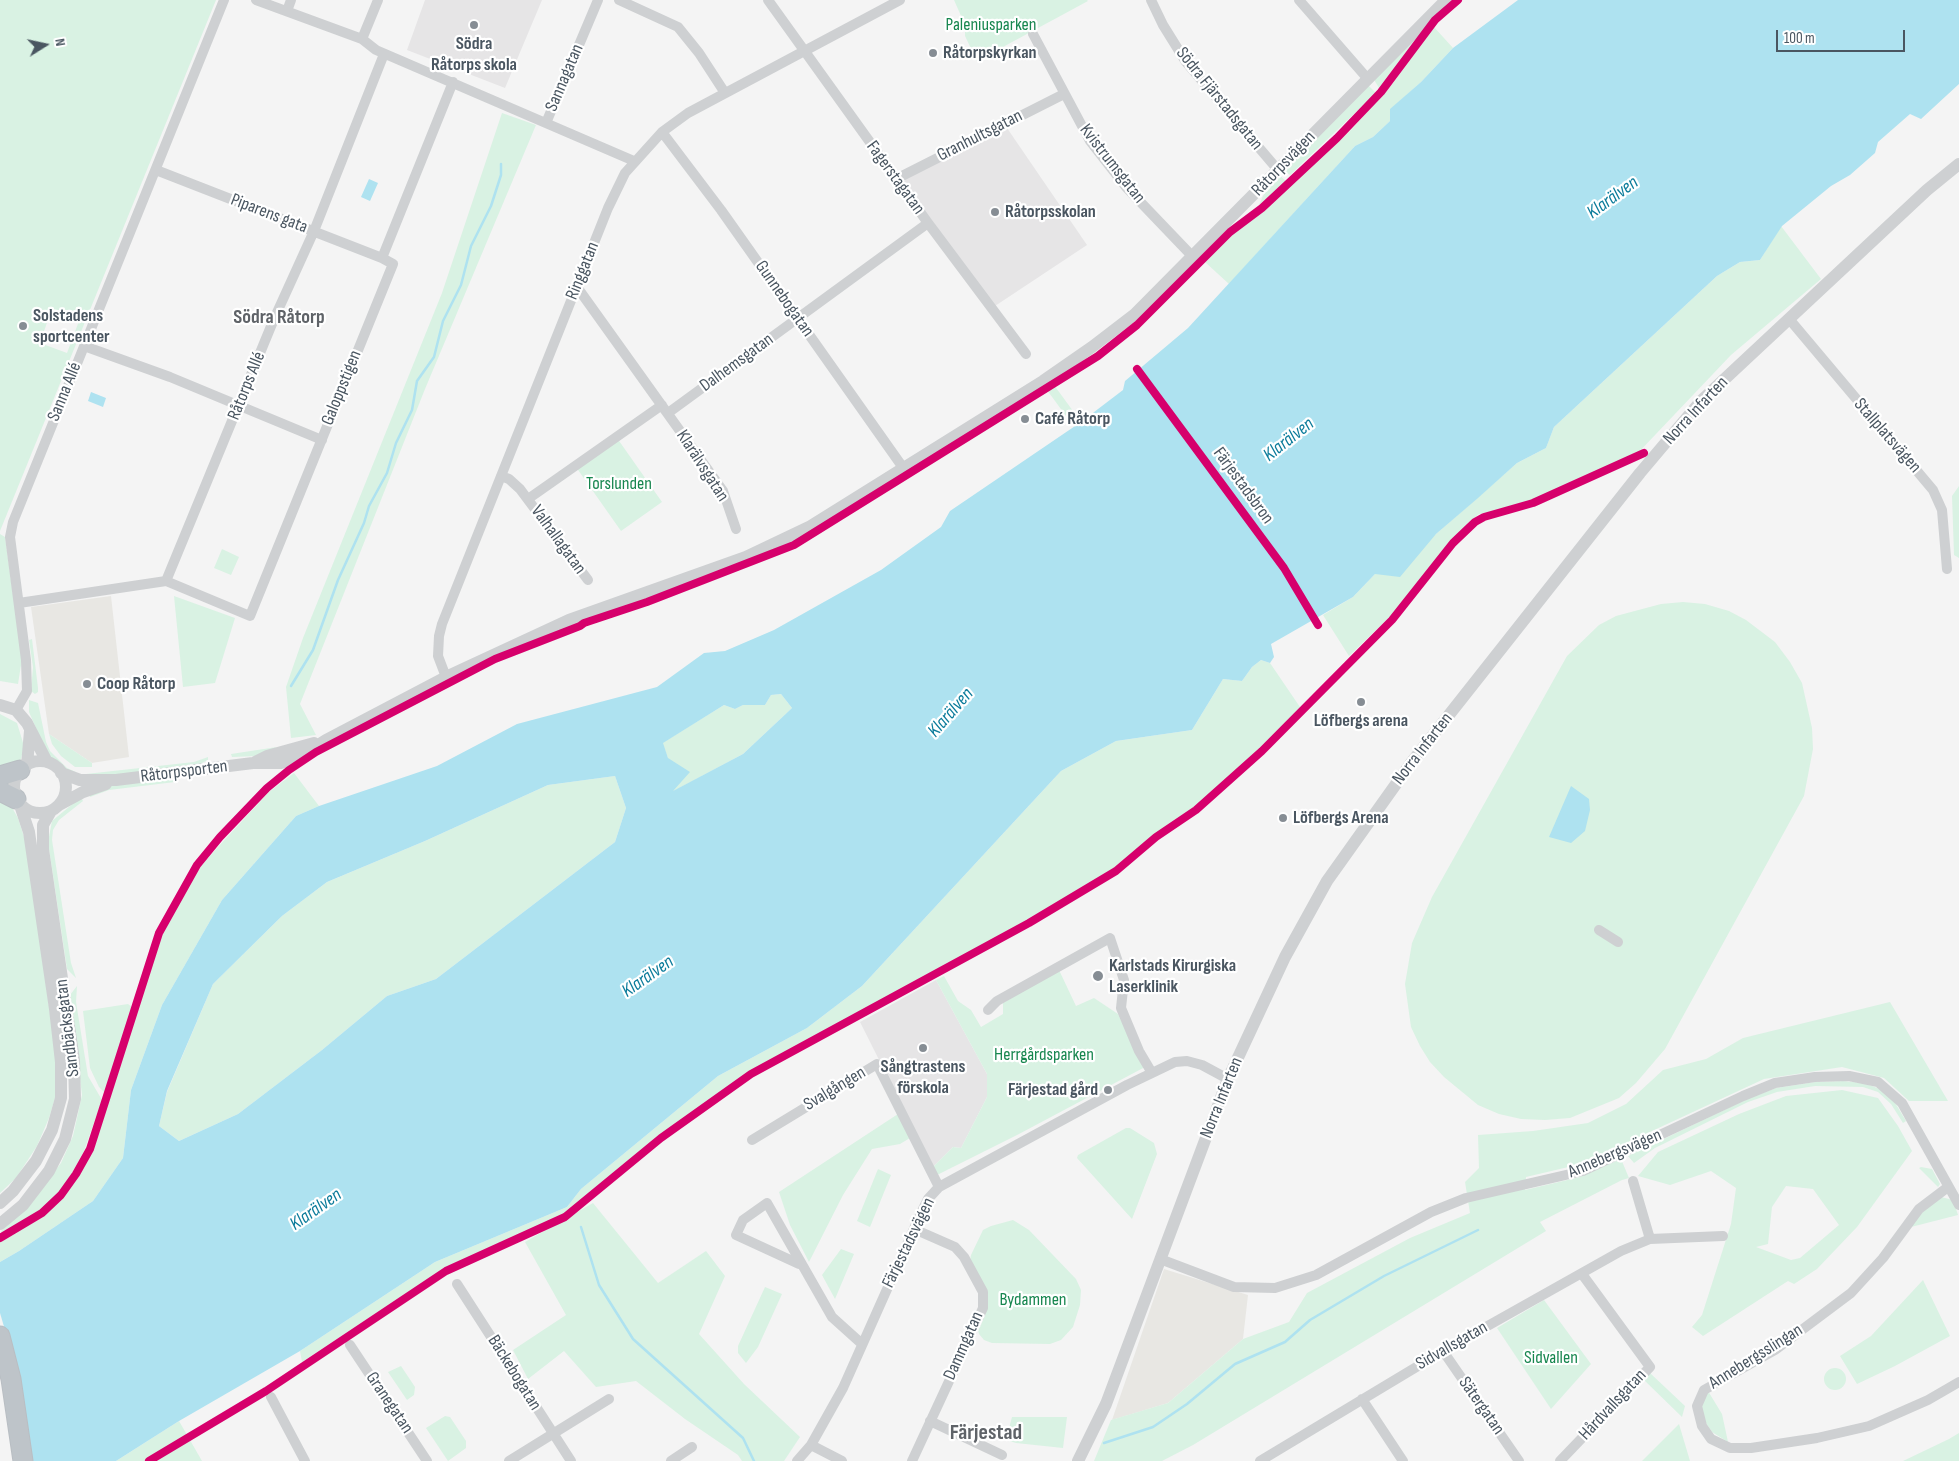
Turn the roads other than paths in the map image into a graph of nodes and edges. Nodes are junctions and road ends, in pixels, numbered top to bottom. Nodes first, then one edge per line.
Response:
1 (224, 0) edge
2 (256, 0) edge
3 (291, 0) edge
4 (378, 0) edge
5 (598, 0) edge
6 (619, 0) edge
7 (768, 0) edge
8 (900, 0) edge
9 (1151, 0) edge
10 (1299, 0) edge
11 (1446, 0) edge
12 (287, 11) junction
13 (1033, 34) dead end
14 (362, 39) junction
15 (804, 51) junction
16 (384, 54) junction
17 (1367, 78) junction
18 (453, 82) junction
19 (725, 93) junction
20 (1064, 94) junction
21 (546, 123) junction
22 (662, 132) junction
23 (634, 161) junction
24 (1959, 164) edge
25 (156, 170) junction
26 (1278, 170) junction
27 (896, 179) junction
28 (928, 224) junction
29 (314, 232) junction
30 (1193, 257) junction
31 (382, 258) junction
32 (577, 287) junction
33 (798, 318) junction
34 (1790, 320) junction
35 (84, 346) junction
36 (1026, 354) dead end
37 (239, 405) junction
38 (665, 409) junction
39 (322, 440) junction
40 (904, 469) junction
41 (501, 476) junction
42 (528, 499) junction
43 (736, 529) dead end
44 (1947, 569) dead end
45 (588, 580) dead end
46 (166, 581) junction
47 (19, 603) junction
48 (446, 677) junction
49 (0, 705) edge
50 (16, 710) junction
51 (30, 732) junction
52 (326, 740) joint
53 (47, 762) junction
54 (24, 767) junction
55 (61, 773) junction
56 (0, 776) edge
57 (116, 780) junction
58 (12, 798) edge
59 (55, 808) junction
60 (1598, 930) dead end
61 (1618, 942) dead end
62 (988, 1010) dead end
63 (1152, 1073) junction
64 (1228, 1079) junction
65 (752, 1140) dead end
66 (1632, 1181) dead end
67 (939, 1187) junction
68 (1948, 1187) junction
69 (0, 1203) edge
70 (1959, 1205) edge
71 (0, 1224) edge
72 (914, 1229) junction
73 (1723, 1236) dead end
74 (1650, 1239) junction
75 (1160, 1259) junction
76 (799, 1264) junction
77 (1582, 1274) junction
78 (457, 1284) dead end
79 (0, 1336) edge
80 (862, 1344) junction
81 (350, 1345) dead end
82 (1442, 1351) junction
83 (1959, 1382) edge
84 (0, 1384) edge
85 (271, 1397) dead end
86 (609, 1399) dead end
87 (1362, 1399) junction
88 (930, 1421) junction
89 (552, 1434) junction
90 (811, 1445) junction
91 (692, 1447) dead end
92 (1002, 1455) dead end
93 (12, 1461) edge
94 (23, 1461) edge
95 (306, 1461) edge
96 (427, 1461) edge
97 (509, 1461) edge
98 (571, 1461) edge
99 (672, 1461) edge
100 (797, 1461) edge
101 (842, 1461) edge
102 (912, 1461) edge
103 (1078, 1461) edge
104 (1260, 1461) edge
105 (1403, 1461) edge
106 (1519, 1461) edge
107 (1560, 1461) edge

1 - 25 street, Sanna Allé
2 - 12 street
3 - 12 street
4 - 14 street
5 - 21 street, Sannagatan
6 - 19 street
7 - 15 street, Fagerstagatan
8 - 15 street, Ringgatan
9 - 26 street, Södra Fjärstadsgatan
10 - 17 street
11 - 17 street, Råtorpsvägen
12 - 14 street
13 - 20 street, Kvistrumsgatan
14 - 16 street
15 - 19 street, Ringgatan
15 - 27 street, Fagerstagatan
16 - 18 street
16 - 29 street, Råtorps Allé
17 - 26 street, Råtorpsvägen
18 - 21 street
18 - 31 street
19 - 22 street, Ringgatan
20 - 27 street, Granhultsgatan
20 - 30 street, Kvistrumsgatan
21 - 23 street, Sannagatan
22 - 23 street, Ringgatan
22 - 33 street, Gunnebogatan
23 - 32 street, Ringgatan
24 - 34 street, Norra Infarten
25 - 29 street, Piparens gata
25 - 35 street, Sanna Allé
26 - 30 street, Råtorpsvägen
27 - 28 street, Fagerstagatan
28 - 33 street, Dalhemsgatan
28 - 36 street, Fagerstagatan
29 - 31 street, Piparens gata
29 - 37 street, Råtorps Allé
30 - 40 street, Råtorpsvägen
31 - 39 street, Galoppstigen
32 - 38 street, Klarälvsgatan
32 - 41 street, Ringgatan
33 - 38 street, Dalhemsgatan
33 - 40 street, Gunnebogatan
34 - 44 street, Stallplatsvägen
34 - 64 street, Norra Infarten
35 - 37 street
35 - 47 street, Sanna Allé
37 - 39 street
37 - 46 street, Råtorps Allé
38 - 42 street, Valhallagatan
38 - 43 street, Klarälvsgatan
39 - 46 street, Galoppstigen
40 - 48 street, Råtorpsvägen
41 - 42 street, Valhallagatan
41 - 48 street, Ringgatan
42 - 45 street, Valhallagatan
46 - 47 street
47 - 50 street, Sanna Allé
48 - 52 street, Råtorpsvägen
49 - 50 street
50 - 51 street
51 - 53 street
51 - 54 street
52 - 57 street, Råtorpsporten
53 - 54 street
53 - 55 street
54 - 56 highway
54 - 58 street
55 - 57 street, Råtorpsporten
55 - 59 street
57 - 59 street, Råtorpsporten
58 - 59 street
58 - 69 street, Sandbäcksgatan
59 - 71 street, Sandbäcksgatan
60 - 61 street
62 - 63 street
63 - 64 street, Färjestadsvägen
63 - 67 street, Färjestadsvägen
64 - 75 street, Norra Infarten
65 - 67 street, Svalgången
66 - 74 street
67 - 72 street, Färjestadsvägen
68 - 70 street, Annebergsvägen
68 - 75 street, Annebergsvägen
68 - 83 street, Annebergsslingan
72 - 80 street, Färjestadsvägen
72 - 88 street, Dammgatan
73 - 74 street, Sidvallsgatan
74 - 77 street, Sidvallsgatan
75 - 103 street, Norra Infarten
76 - 76 street
76 - 80 street
77 - 82 street, Sidvallsgatan
77 - 107 street, Hårdvallsgatan
78 - 89 street, Bäckebogatan
79 - 94 highway
80 - 90 street, Färjestadsvägen
81 - 96 street, Granegatan
82 - 87 street, Sidvallsgatan
82 - 106 street, Sätergatan
84 - 93 highway
85 - 95 street
86 - 89 street
87 - 104 street, Sidvallsgatan
87 - 105 street
88 - 92 street
88 - 102 street, Dammgatan
89 - 97 street
89 - 98 street, Bäckebogatan
90 - 100 street, Färjestadsvägen
90 - 101 street
91 - 99 street

